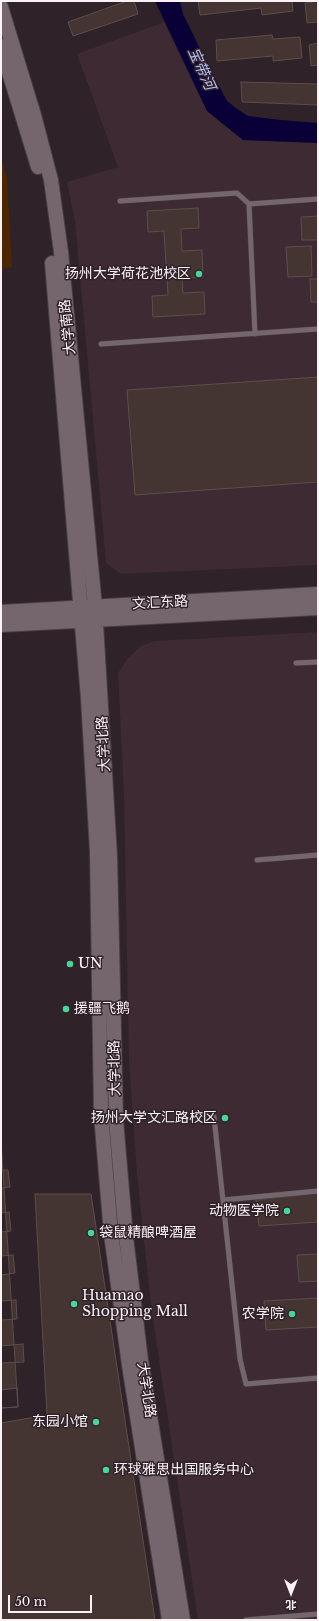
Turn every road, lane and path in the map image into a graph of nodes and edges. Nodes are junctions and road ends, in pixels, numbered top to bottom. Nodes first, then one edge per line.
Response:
1 (1, 7) edge
2 (1, 46) edge
3 (318, 200) edge
4 (120, 201) dead end
5 (249, 204) junction
6 (318, 329) edge
7 (255, 334) junction
8 (101, 344) dead end
9 (318, 594) edge
10 (318, 608) edge
11 (1, 612) edge
12 (88, 614) junction
13 (1, 625) edge
14 (318, 662) edge
15 (296, 663) dead end
16 (318, 855) edge
17 (257, 860) dead end
18 (214, 1117) dead end
19 (318, 1191) edge
20 (223, 1200) junction
21 (318, 1378) edge
22 (318, 1614) edge
23 (169, 1620) edge
24 (183, 1620) edge
25 (246, 1620) edge

1 - 12 street, 大学南路
2 - 12 street, 大学南路
3 - 5 lane
4 - 5 lane
5 - 7 lane
6 - 7 lane
7 - 8 lane
9 - 12 street, 文汇东路
10 - 12 street, 文汇东路
11 - 12 street, 文汇东路
12 - 13 street, 文汇东路
12 - 23 street, 大学北路
12 - 24 street, 大学北路
14 - 15 lane
16 - 17 lane
18 - 20 lane
19 - 20 lane
20 - 21 lane
22 - 25 lane

